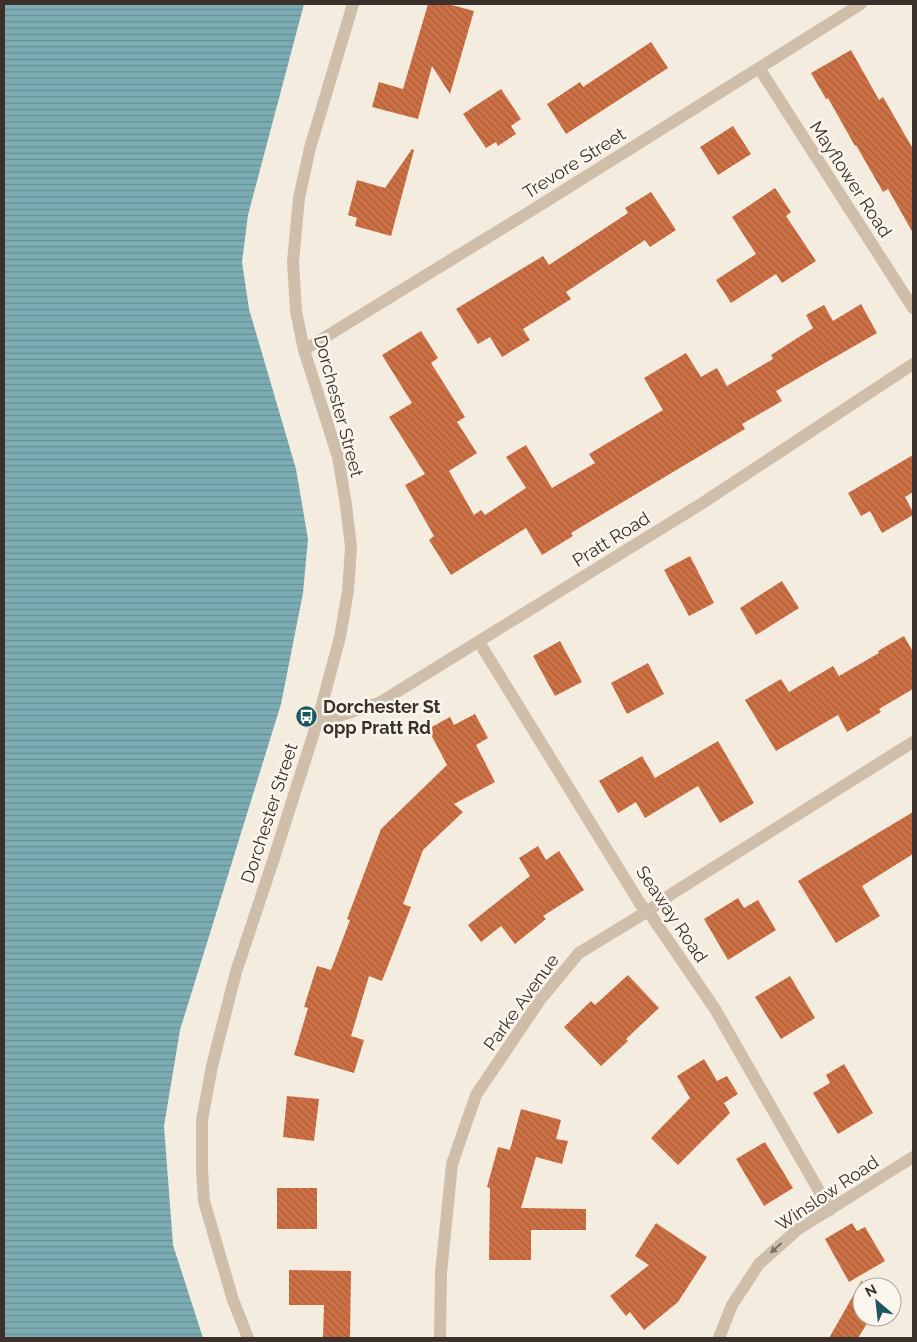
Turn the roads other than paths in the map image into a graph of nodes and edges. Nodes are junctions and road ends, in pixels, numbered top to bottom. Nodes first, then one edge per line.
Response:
1 (353, 4) edge
2 (861, 4) edge
3 (759, 68) junction
4 (913, 308) edge
5 (304, 350) junction
6 (913, 364) edge
7 (479, 642) junction
8 (317, 723) junction
9 (913, 742) edge
10 (648, 911) junction
11 (913, 1157) edge
12 (830, 1210) junction
13 (248, 1338) edge
14 (440, 1338) edge
15 (719, 1338) edge

1 - 5 street, Dorchester Street
2 - 3 street, Trevore Street
3 - 4 street, Mayflower Road
3 - 5 street, Trevore Street
5 - 8 street, Dorchester Street
6 - 7 street, Pratt Road
7 - 8 street, Pratt Road
7 - 10 street, Seaway Road
8 - 13 street, Dorchester Street
9 - 10 street, Parke Avenue
10 - 12 street, Seaway Road
10 - 14 street, Parke Avenue
11 - 12 street, Winslow Road
12 -> 15 street, Winslow Road

